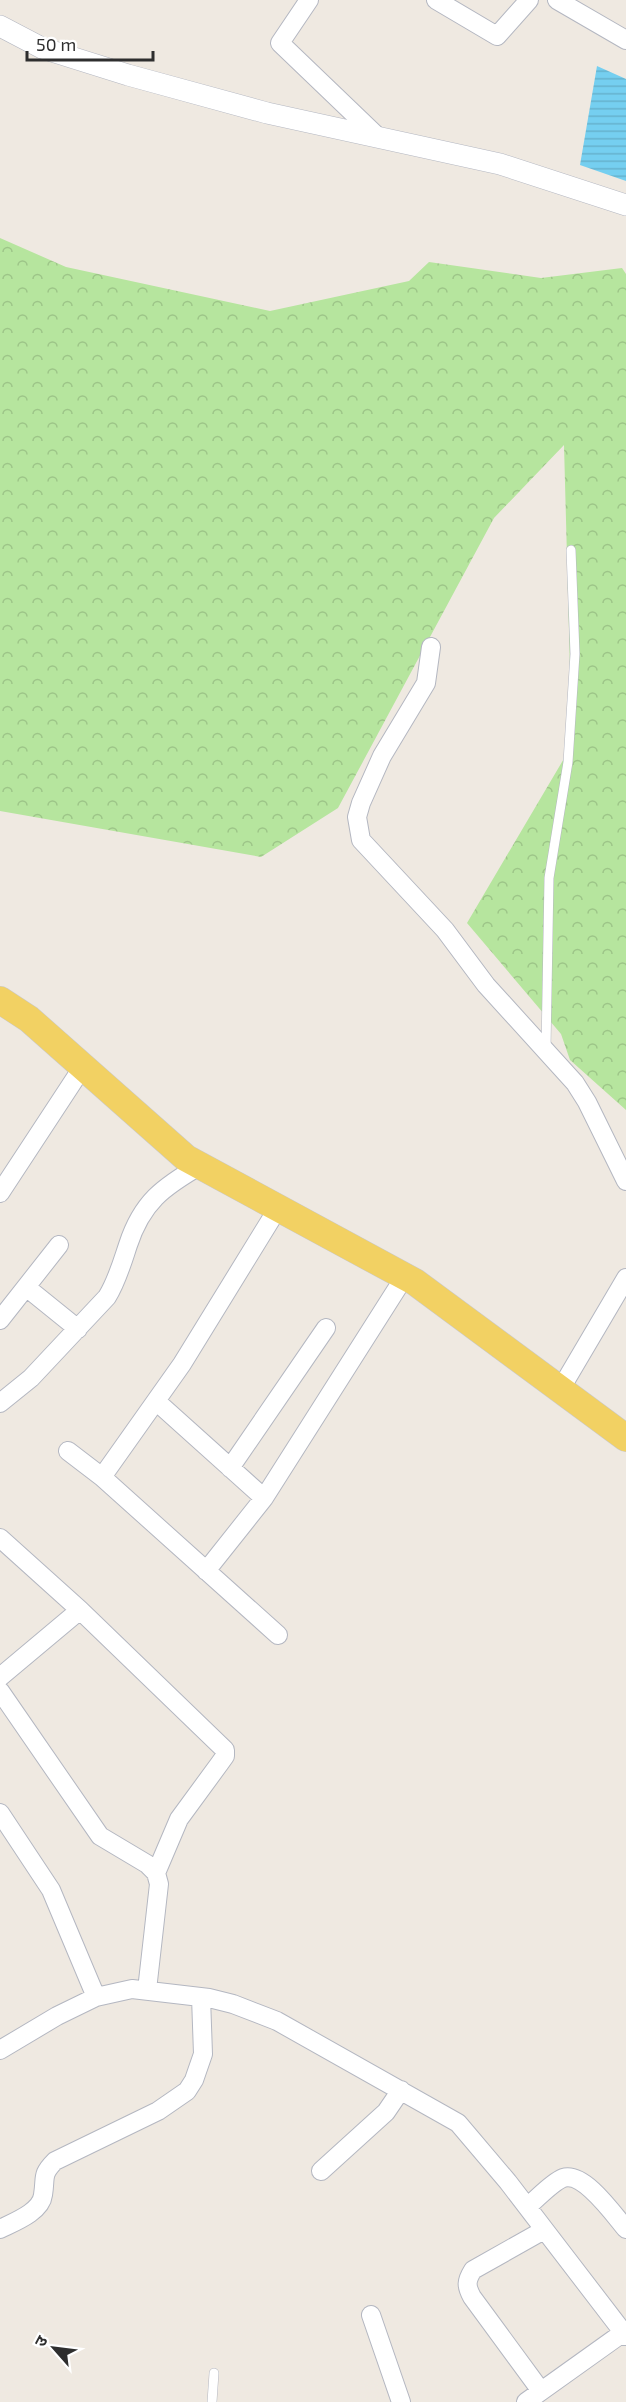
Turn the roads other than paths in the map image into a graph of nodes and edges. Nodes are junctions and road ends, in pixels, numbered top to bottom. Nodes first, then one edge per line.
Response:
1 (309, 0) edge
2 (436, 0) edge
3 (529, 0) edge
4 (563, 2) edge
5 (0, 26) edge
6 (626, 40) edge
7 (378, 137) junction
8 (626, 205) edge
9 (571, 550) dead end
10 (432, 647) dead end
11 (3, 1008) edge
12 (546, 1049) junction
13 (82, 1068) junction
14 (201, 1165) junction
15 (626, 1181) edge
16 (0, 1193) edge
17 (278, 1208) junction
18 (59, 1245) dead end
19 (405, 1276) junction
20 (626, 1278) edge
21 (26, 1287) junction
22 (0, 1320) edge
23 (327, 1328) dead end
24 (78, 1329) junction
25 (560, 1390) junction
26 (1, 1400) edge
27 (156, 1401) junction
28 (626, 1438) edge
29 (68, 1451) dead end
30 (230, 1468) junction
31 (102, 1478) junction
32 (264, 1498) junction
33 (0, 1538) edge
34 (206, 1571) junction
35 (81, 1610) junction
36 (278, 1635) dead end
37 (0, 1677) edge
38 (0, 1691) edge
39 (0, 1813) edge
40 (156, 1873) junction
41 (147, 1990) junction
42 (96, 1997) junction
43 (201, 1997) junction
44 (0, 2050) edge
45 (401, 2090) junction
46 (321, 2171) dead end
47 (527, 2207) junction
48 (0, 2229) edge
49 (626, 2229) edge
50 (544, 2230) junction
51 (371, 2315) dead end
52 (625, 2334) edge
53 (214, 2373) dead end
54 (534, 2396) edge
55 (212, 2402) edge
56 (401, 2402) edge

1 - 7 street
2 - 3 street
4 - 6 street
5 - 7 street
7 - 8 street
9 - 12 lane
10 - 12 street
11 - 13 main road
12 - 15 street
13 - 14 main road
13 - 16 street
14 - 17 main road
14 - 24 street
17 - 19 main road
17 - 27 street
18 - 21 street
19 - 25 main road
19 - 32 street
20 - 25 street
21 - 22 street
21 - 24 street
23 - 30 street
24 - 26 street
25 - 28 main road
27 - 30 street
27 - 31 street
29 - 31 street
30 - 32 street
31 - 34 street
32 - 34 street
33 - 35 street
34 - 36 street
35 - 37 street
35 - 40 street
38 - 40 street
39 - 42 street
40 - 41 street
41 - 42 street
41 - 43 street
42 - 44 street
43 - 45 street
43 - 48 street
45 - 46 street
45 - 47 street
47 - 49 street
47 - 50 street
50 - 52 street
50 - 54 street
51 - 56 street
52 - 54 street
53 - 55 lane

